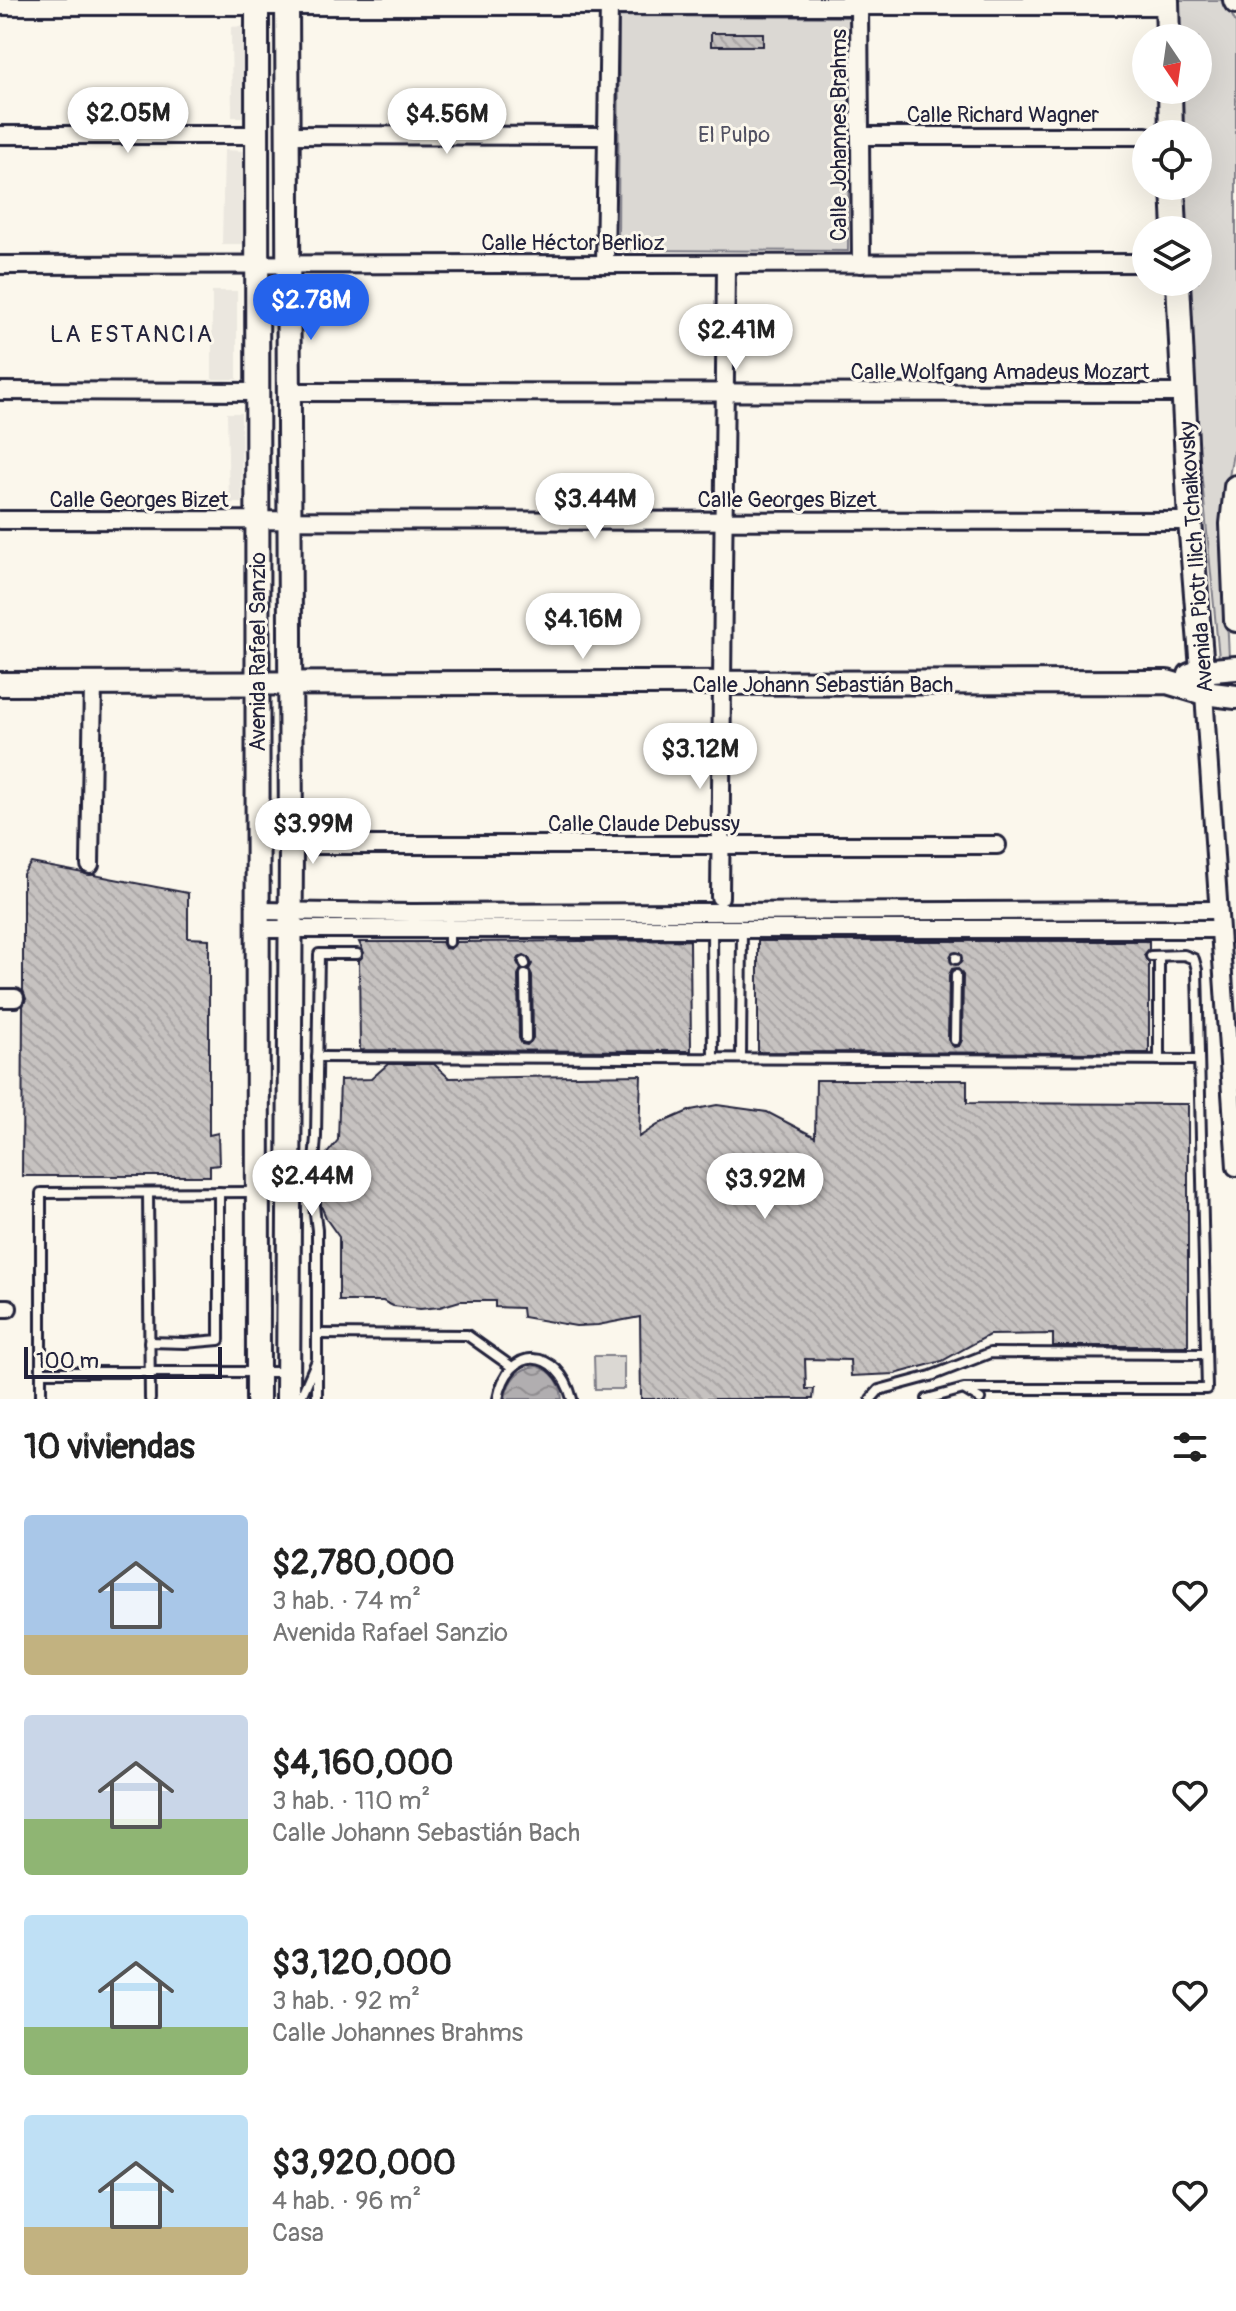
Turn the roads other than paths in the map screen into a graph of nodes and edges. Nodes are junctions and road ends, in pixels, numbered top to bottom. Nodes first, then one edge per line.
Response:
1 (257, 2) edge
2 (287, 3) edge
3 (725, 3) edge
4 (1167, 3) edge
5 (609, 5) junction
6 (859, 5) junction
7 (0, 6) edge
8 (1168, 24) edge
9 (0, 135) edge
10 (257, 135) junction
11 (287, 135) junction
12 (607, 136) junction
13 (860, 136) junction
14 (1132, 136) edge
15 (1132, 263) edge
16 (257, 264) junction
17 (605, 264) junction
18 (861, 264) junction
19 (0, 265) edge
20 (287, 265) junction
21 (726, 265) junction
22 (1179, 296) edge
23 (0, 391) edge
24 (257, 392) junction
25 (288, 392) junction
26 (724, 392) junction
27 (1183, 393) junction
28 (1236, 487) edge
29 (0, 520) edge
30 (257, 521) junction
31 (289, 521) junction
32 (723, 521) junction
33 (1190, 521) junction
34 (1234, 524) edge
35 (1236, 620) edge
36 (1236, 668) edge
37 (1203, 682) junction
38 (0, 684) edge
39 (93, 684) junction
40 (257, 684) junction
41 (289, 684) junction
42 (721, 684) junction
43 (1236, 697) edge
44 (291, 845) junction
45 (720, 845) junction
46 (997, 845) dead end
47 (90, 865) dead end
48 (716, 904) junction
49 (1061, 910) junction
50 (1218, 910) junction
51 (742, 911) junction
52 (257, 920) junction
53 (290, 920) junction
54 (449, 927) junction
55 (712, 929) junction
56 (742, 929) junction
57 (1219, 929) junction
58 (1061, 935) junction
59 (357, 954) dead end
60 (525, 975) dead end
61 (956, 975) dead end
62 (526, 1038) dead end
63 (955, 1040) dead end
64 (317, 1057) junction
65 (713, 1058) junction
66 (741, 1058) junction
67 (1159, 1060) junction
68 (1199, 1060) junction
69 (1236, 1167) edge
70 (219, 1192) junction
71 (257, 1192) junction
72 (148, 1193) junction
73 (318, 1334) junction
74 (149, 1342) junction
75 (1206, 1354) junction
76 (317, 1360) junction
77 (512, 1367) junction
78 (41, 1372) junction
79 (150, 1372) junction
80 (258, 1372) junction
81 (289, 1372) junction
82 (964, 1389) junction
83 (496, 1398) edge
84 (41, 1399) edge
85 (150, 1399) edge
86 (258, 1399) edge
87 (288, 1399) edge
88 (300, 1399) edge
89 (317, 1399) edge
90 (572, 1399) edge
91 (871, 1399) edge
92 (927, 1399) edge
93 (980, 1399) edge

1 - 2 street
1 - 7 street
1 - 10 main road, Avenida Rafael Sanzio
2 - 5 street
2 - 11 main road, Avenida Rafael Sanzio
3 - 5 street
3 - 6 street
4 - 6 street
4 - 8 main road
5 - 12 street
6 - 13 street, Calle Johannes Brahms
9 - 10 street
10 - 16 main road, Avenida Rafael Sanzio
11 - 12 street
11 - 20 main road, Avenida Rafael Sanzio
12 - 17 street
13 - 14 street, Calle Richard Wagner
13 - 18 street, Calle Johannes Brahms
15 - 18 street, Calle Héctor Berlioz
16 - 19 street, Calle Héctor Berlioz
16 - 20 street, Calle Héctor Berlioz
16 - 24 main road, Avenida Rafael Sanzio
17 - 20 street, Calle Héctor Berlioz
17 - 21 street, Calle Héctor Berlioz
18 - 21 street, Calle Héctor Berlioz
20 - 25 main road, Avenida Rafael Sanzio
21 - 26 street
22 - 27 main road, Avenida Piotr Ilich Tchaikovsky
23 - 24 street
24 - 30 main road, Avenida Rafael Sanzio
25 - 26 street, Calle Wolfgang Amadeus Mozart
25 - 31 main road, Avenida Rafael Sanzio
26 - 27 street, Calle Wolfgang Amadeus Mozart
26 - 32 street
27 - 33 main road, Avenida Piotr Ilich Tchaikovsky
28 - 34 main road, Avenida Piotr Ilich Tchaikovsky
29 - 30 street, Calle Georges Bizet
30 - 31 street, Calle Georges Bizet
30 - 40 main road, Avenida Rafael Sanzio
31 - 32 street, Calle Georges Bizet
31 - 41 main road, Avenida Rafael Sanzio
32 - 33 street, Calle Georges Bizet
32 - 42 street
33 - 37 main road, Avenida Piotr Ilich Tchaikovsky
34 - 35 main road, Avenida Piotr Ilich Tchaikovsky
36 - 37 main road, Calle Johann Sebastián Bach
37 - 42 main road, Calle Johann Sebastián Bach
37 - 43 main road, Calle Johann Sebastián Bach
37 - 50 street, Avenida Piotr Ilich Tchaikovsky
38 - 39 main road, Calle Johann Sebastián Bach
39 - 40 main road, Calle Johann Sebastián Bach
39 - 47 street
40 - 41 main road, Calle Johann Sebastián Bach
40 - 52 main road, Avenida Rafael Sanzio
41 - 42 main road, Calle Johann Sebastián Bach
41 - 44 main road, Avenida Rafael Sanzio
42 - 45 street
44 - 45 street, Calle Claude Debussy
44 - 53 main road, Avenida Rafael Sanzio
45 - 46 street, Calle Claude Debussy
45 - 48 street
48 - 51 street
48 - 54 street
48 - 55 lane
49 - 50 street
49 - 51 street
49 - 58 lane
50 - 57 street, Avenida Piotr Ilich Tchaikovsky
51 - 56 lane
52 - 53 street
52 - 71 main road, Avenida Rafael Sanzio
53 - 54 street
53 - 81 main road, Avenida Rafael Sanzio
54 - 55 street
55 - 56 street
55 - 65 lane
56 - 58 street
56 - 66 lane
57 - 58 street
57 - 69 street, Avenida Piotr Ilich Tchaikovsky
59 - 64 lane
60 - 62 lane
61 - 63 lane
64 - 65 lane
64 - 73 lane
65 - 66 lane
66 - 67 lane
67 - 68 lane
67 - 68 lane
68 - 75 lane
70 - 71 lane
70 - 72 lane
70 - 74 lane
71 - 80 main road, Avenida Rafael Sanzio
72 - 74 lane
72 - 78 lane
73 - 76 lane
73 - 77 lane
74 - 79 lane
75 - 82 lane
75 - 91 lane
76 - 88 lane
76 - 89 lane
77 - 83 lane
77 - 90 lane
78 - 79 lane
78 - 84 lane
79 - 80 lane
79 - 85 lane
80 - 81 lane
80 - 86 main road, Avenida Rafael Sanzio
81 - 87 main road, Avenida Rafael Sanzio
82 - 92 lane
82 - 93 lane

